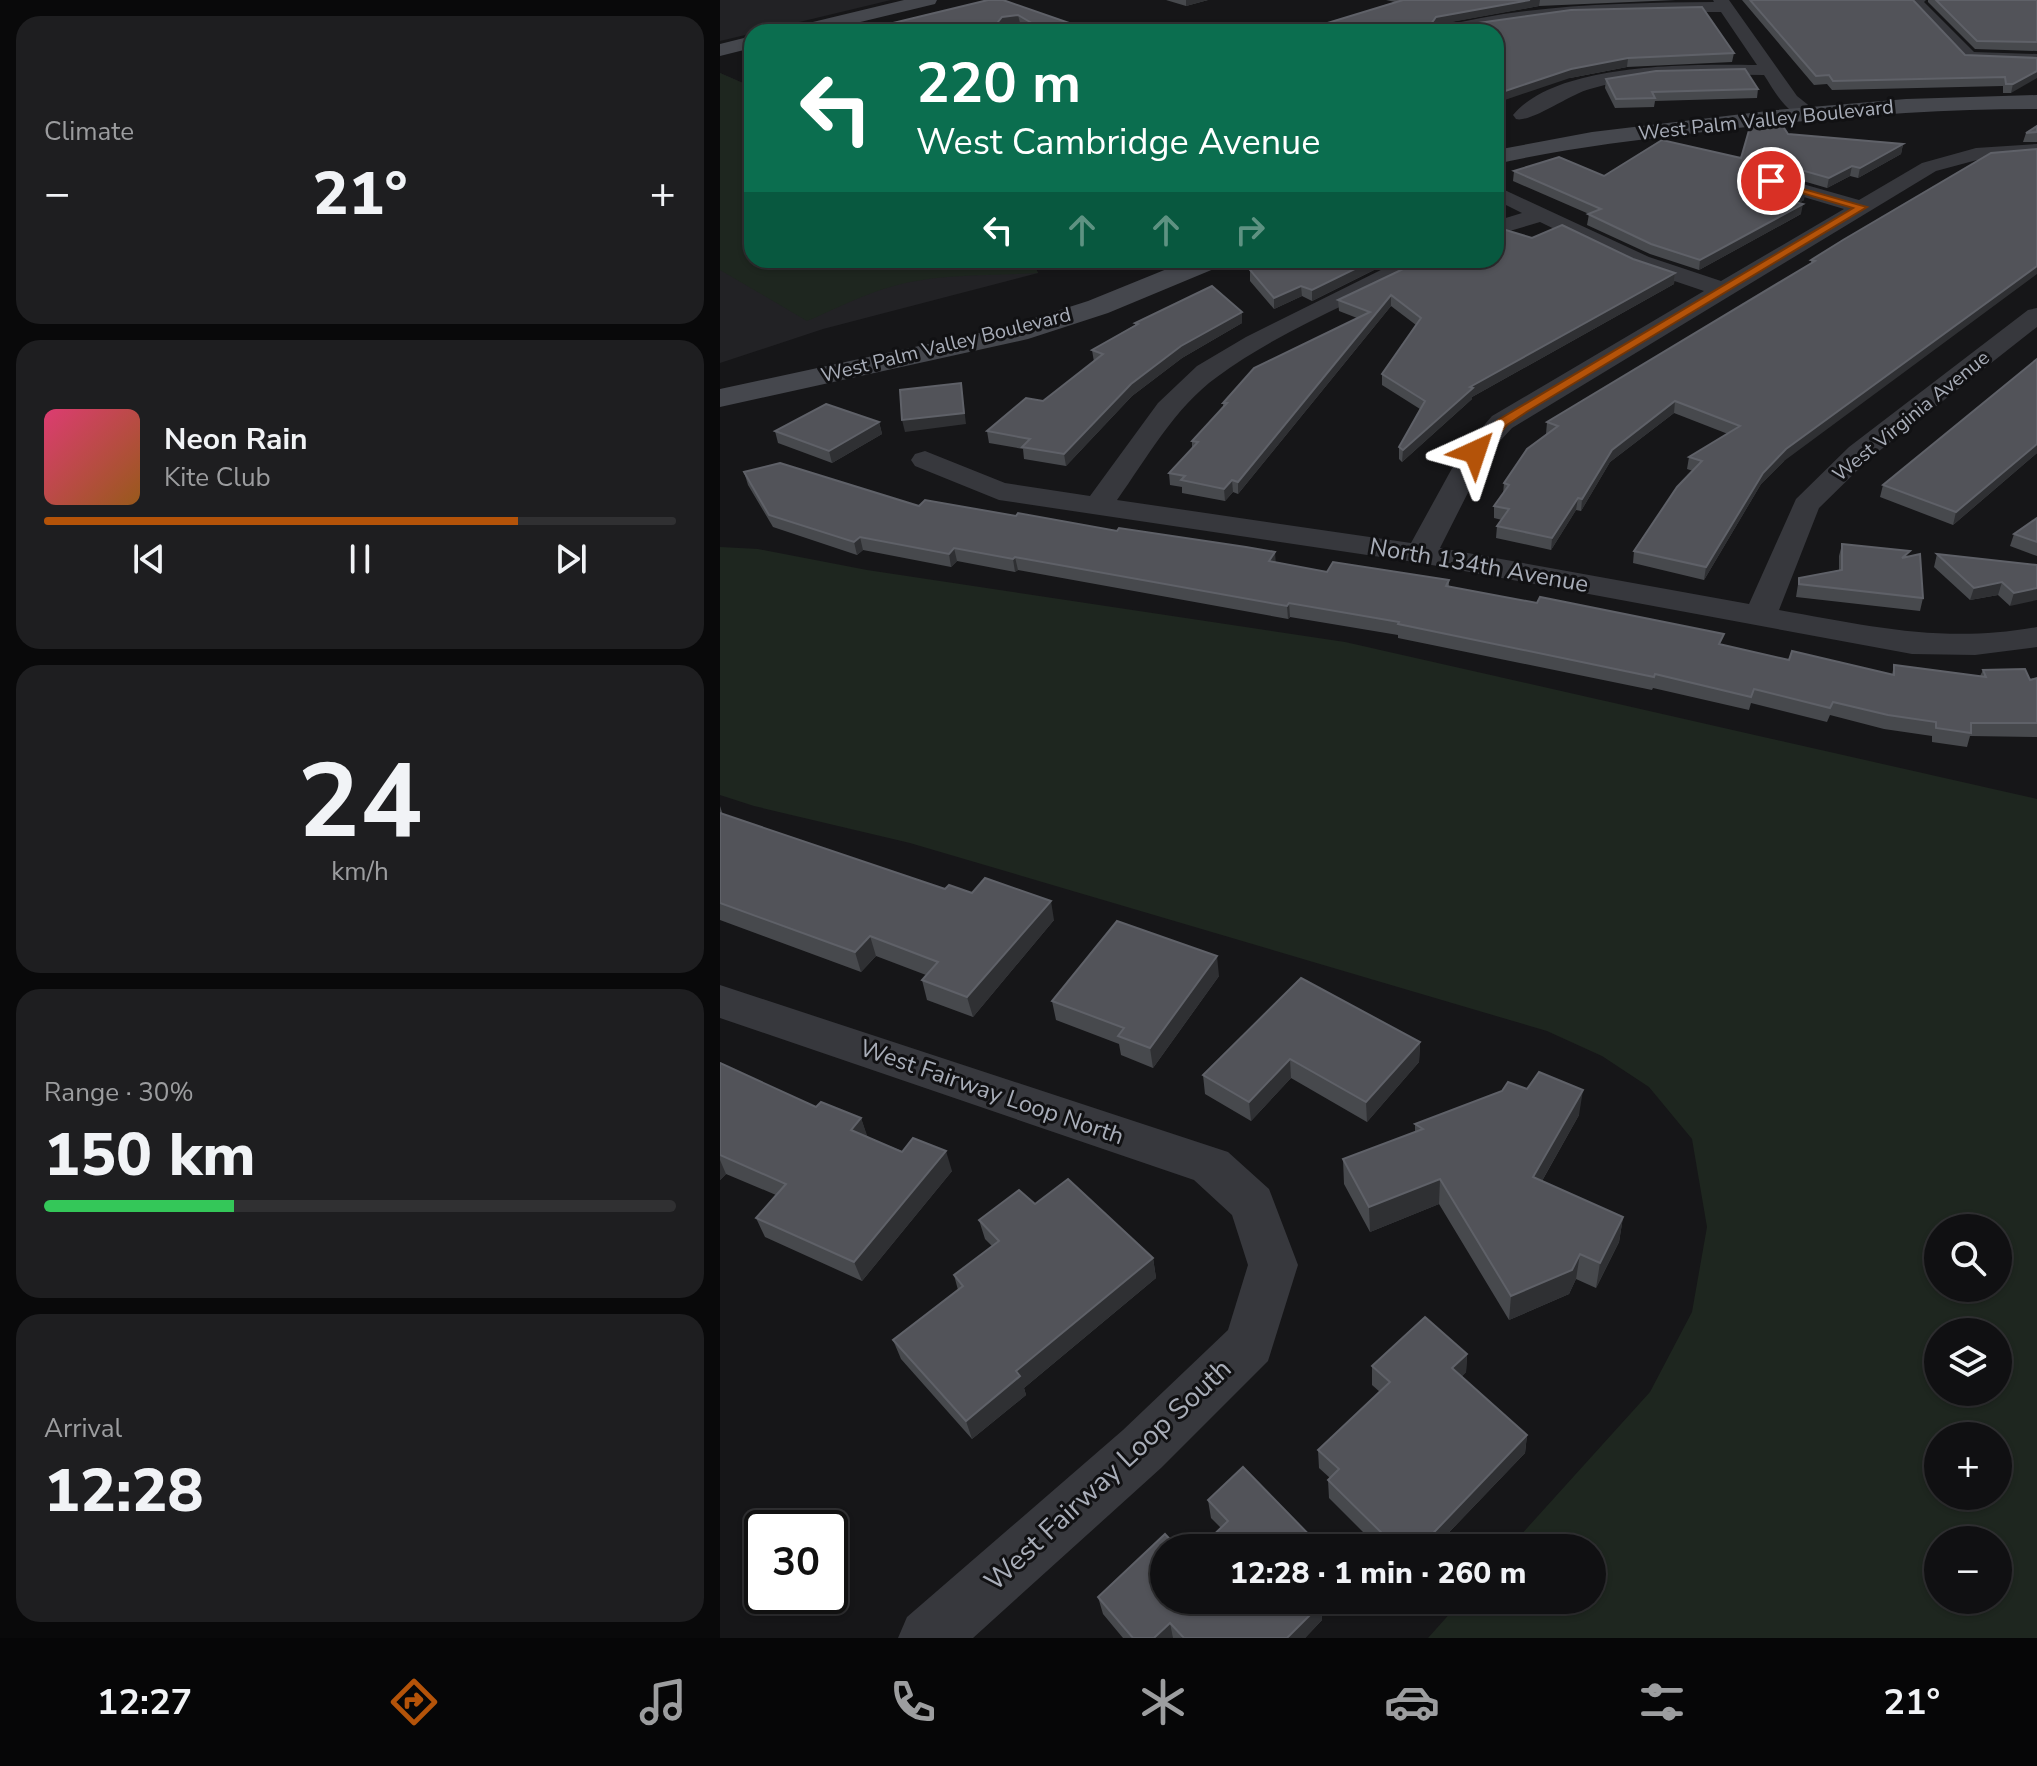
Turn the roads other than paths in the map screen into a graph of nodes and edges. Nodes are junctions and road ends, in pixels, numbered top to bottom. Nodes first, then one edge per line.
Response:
1 (928, 0) edge
2 (1918, 0) edge
3 (1722, 4) edge
4 (828, 24) edge
5 (1473, 24) edge
6 (744, 44) edge
7 (720, 50) edge
8 (2037, 59) edge
9 (1767, 70) junction
10 (2037, 102) edge
11 (1807, 112) junction
12 (1523, 115) dead end
13 (2037, 150) edge
14 (1504, 156) edge
15 (1771, 181) edge
16 (1504, 196) edge
17 (1861, 207) junction
18 (1542, 214) junction
19 (1504, 226) edge
20 (1193, 268) edge
21 (1403, 268) edge
22 (1723, 290) junction
23 (2037, 315) edge
24 (720, 398) edge
25 (925, 460) dead end
26 (1097, 507) junction
27 (1421, 554) junction
28 (1760, 616) junction
29 (2037, 637) edge
30 (720, 1001) edge
31 (1252, 1204) joint
32 (928, 1638) edge

1 - 4 street
2 - 8 street
3 - 5 street
3 - 9 street
6 - 7 street
9 - 11 street
9 - 12 street
10 - 11 street, West Palm Valley Boulevard
11 - 14 street, West Palm Valley Boulevard
13 - 17 street
15 - 17 street
16 - 18 street
17 - 22 street
18 - 19 street
18 - 22 street
20 - 24 street, West Palm Valley Boulevard
21 - 26 street
22 - 27 street
23 - 28 street, West Virginia Avenue
25 - 26 street, North 134th Avenue
26 - 27 street, North 134th Avenue
27 - 28 street, North 134th Avenue
28 - 29 street, North 134th Avenue
30 - 31 street, West Fairway Loop North
31 - 32 street, West Fairway Loop South

